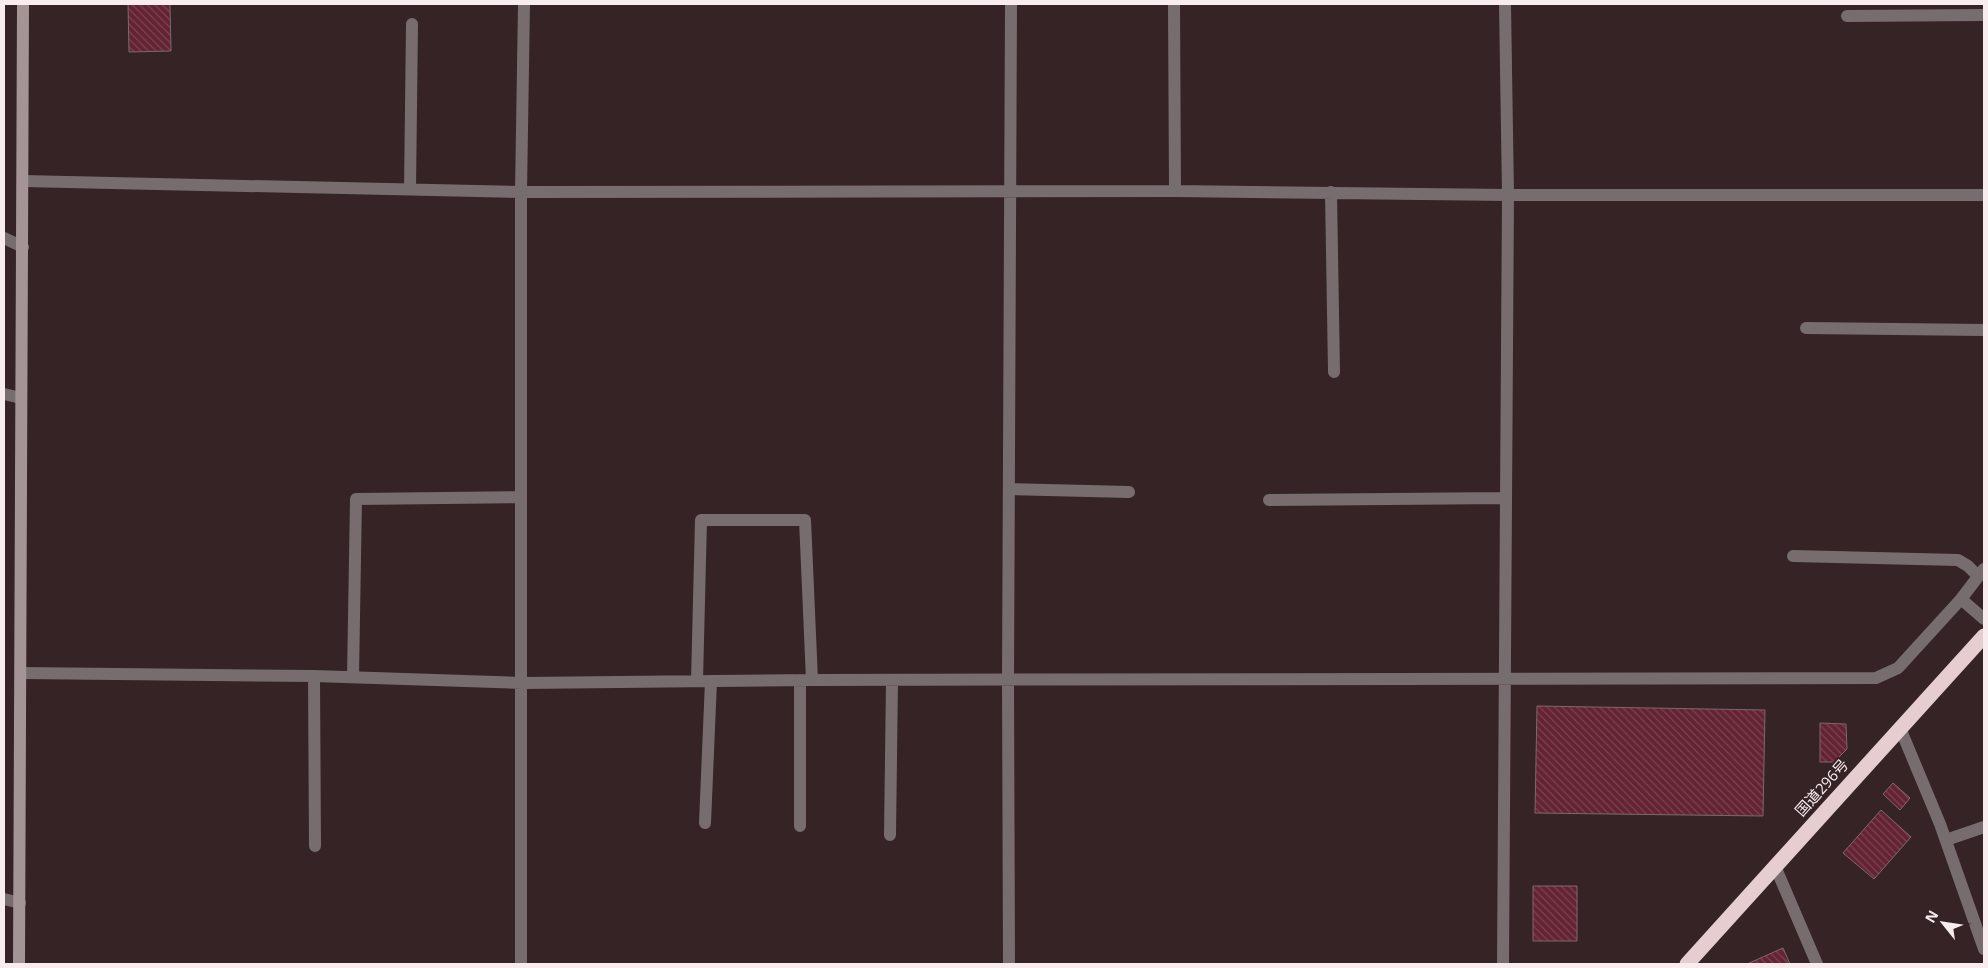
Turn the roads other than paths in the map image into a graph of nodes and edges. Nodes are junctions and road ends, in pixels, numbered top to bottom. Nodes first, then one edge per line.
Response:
1 (23, 4) edge
2 (524, 4) edge
3 (1011, 4) edge
4 (1174, 4) edge
5 (1505, 4) edge
6 (1847, 16) dead end
7 (1984, 16) edge
8 (412, 24) dead end
9 (23, 181) junction
10 (410, 189) junction
11 (1174, 191) junction
12 (520, 192) junction
13 (1010, 192) junction
14 (1331, 192) junction
15 (1508, 195) junction
16 (1984, 195) edge
17 (4, 238) edge
18 (23, 247) junction
19 (1806, 328) dead end
20 (1984, 330) edge
21 (1334, 372) dead end
22 (4, 394) edge
23 (21, 398) junction
24 (1009, 489) junction
25 (1129, 492) dead end
26 (521, 497) junction
27 (1506, 498) junction
28 (1269, 500) dead end
29 (1793, 556) dead end
30 (1981, 572) edge
31 (1961, 599) junction
32 (1984, 619) edge
33 (1984, 636) edge
34 (21, 672) junction
35 (314, 676) junction
36 (354, 677) junction
37 (1505, 678) junction
38 (806, 680) junction
39 (892, 680) junction
40 (1008, 680) junction
41 (697, 681) junction
42 (711, 681) junction
43 (522, 683) junction
44 (1900, 728) junction
45 (705, 823) dead end
46 (800, 826) dead end
47 (1984, 827) edge
48 (890, 835) dead end
49 (1946, 840) junction
50 (315, 846) dead end
51 (1775, 866) junction
52 (4, 899) edge
53 (20, 903) junction
54 (1984, 949) edge
55 (19, 964) edge
56 (521, 964) edge
57 (1009, 964) edge
58 (1503, 964) edge
59 (1687, 964) edge
60 (1817, 964) edge

1 - 9 main road
2 - 12 street
3 - 13 street
4 - 11 street
5 - 15 street
6 - 7 street
8 - 10 street
9 - 10 street
9 - 18 main road
10 - 12 street
11 - 13 street
11 - 14 street
12 - 13 street
12 - 26 street
13 - 24 street
14 - 15 street
14 - 21 street
15 - 16 street
15 - 27 street
17 - 18 street
18 - 23 main road
19 - 20 street
22 - 23 street
23 - 34 main road
24 - 25 street
24 - 40 street
26 - 36 street
26 - 43 street
27 - 28 street
27 - 37 street
29 - 30 street
30 - 31 street
31 - 32 street
31 - 37 street
33 - 44 highway, 国道296号
34 - 35 street
34 - 53 main road
35 - 36 street
35 - 50 street
36 - 43 street
37 - 40 street
37 - 58 street
38 - 39 street
38 - 41 street
38 - 42 street
38 - 46 street
39 - 40 street
39 - 48 street
40 - 57 street
41 - 42 street
41 - 43 street
42 - 45 street
43 - 56 street
44 - 49 street
44 - 51 highway, 国道296号
47 - 49 street
49 - 54 street
51 - 59 highway, 国道296号
51 - 60 street
52 - 53 street
53 - 55 main road

